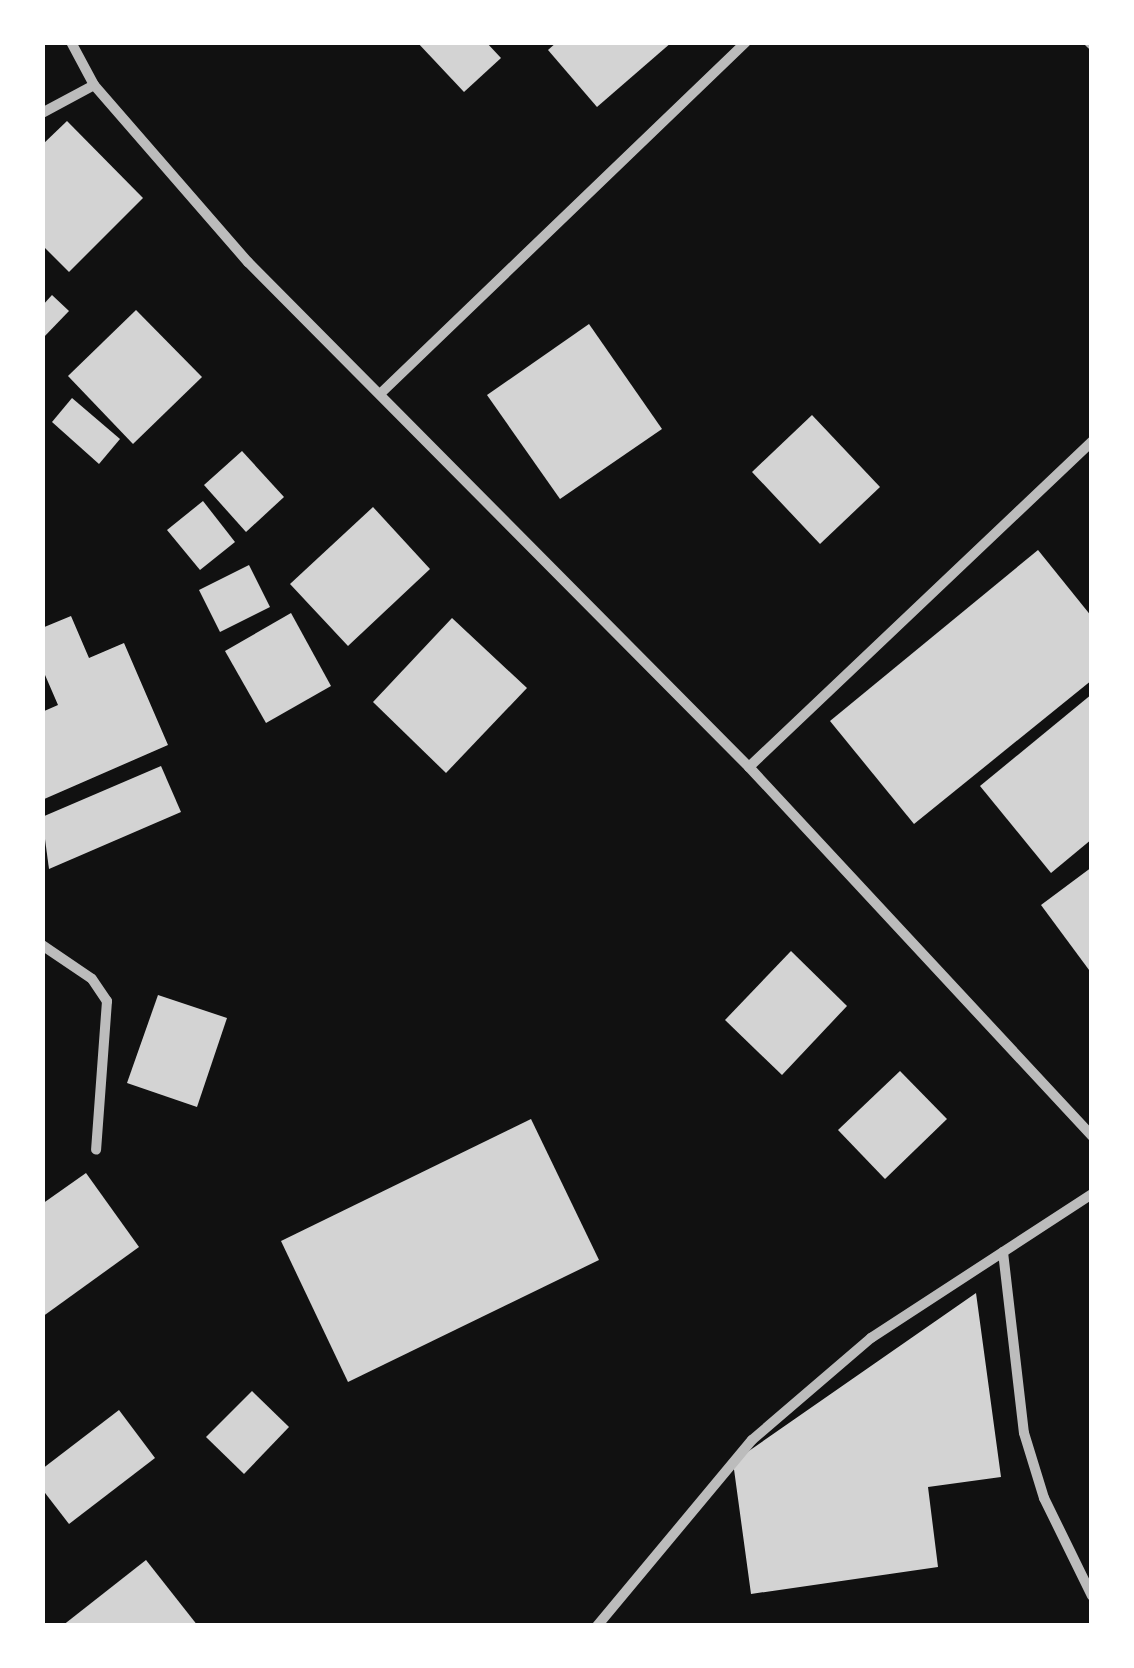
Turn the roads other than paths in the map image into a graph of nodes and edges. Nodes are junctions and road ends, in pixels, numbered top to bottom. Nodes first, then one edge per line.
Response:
1 (71, 42) edge
2 (746, 42) edge
3 (94, 85) junction
4 (42, 113) edge
5 (381, 393) junction
6 (1092, 441) edge
7 (748, 766) junction
8 (42, 946) edge
9 (1092, 1136) edge
10 (96, 1150) dead end
11 (1092, 1194) edge
12 (1003, 1252) junction
13 (1092, 1596) edge
14 (597, 1626) edge

1 - 3 street
2 - 5 street
3 - 4 street
3 - 5 street
5 - 7 street
6 - 7 street
7 - 9 street
8 - 10 street
11 - 12 street
12 - 13 street
12 - 14 street

